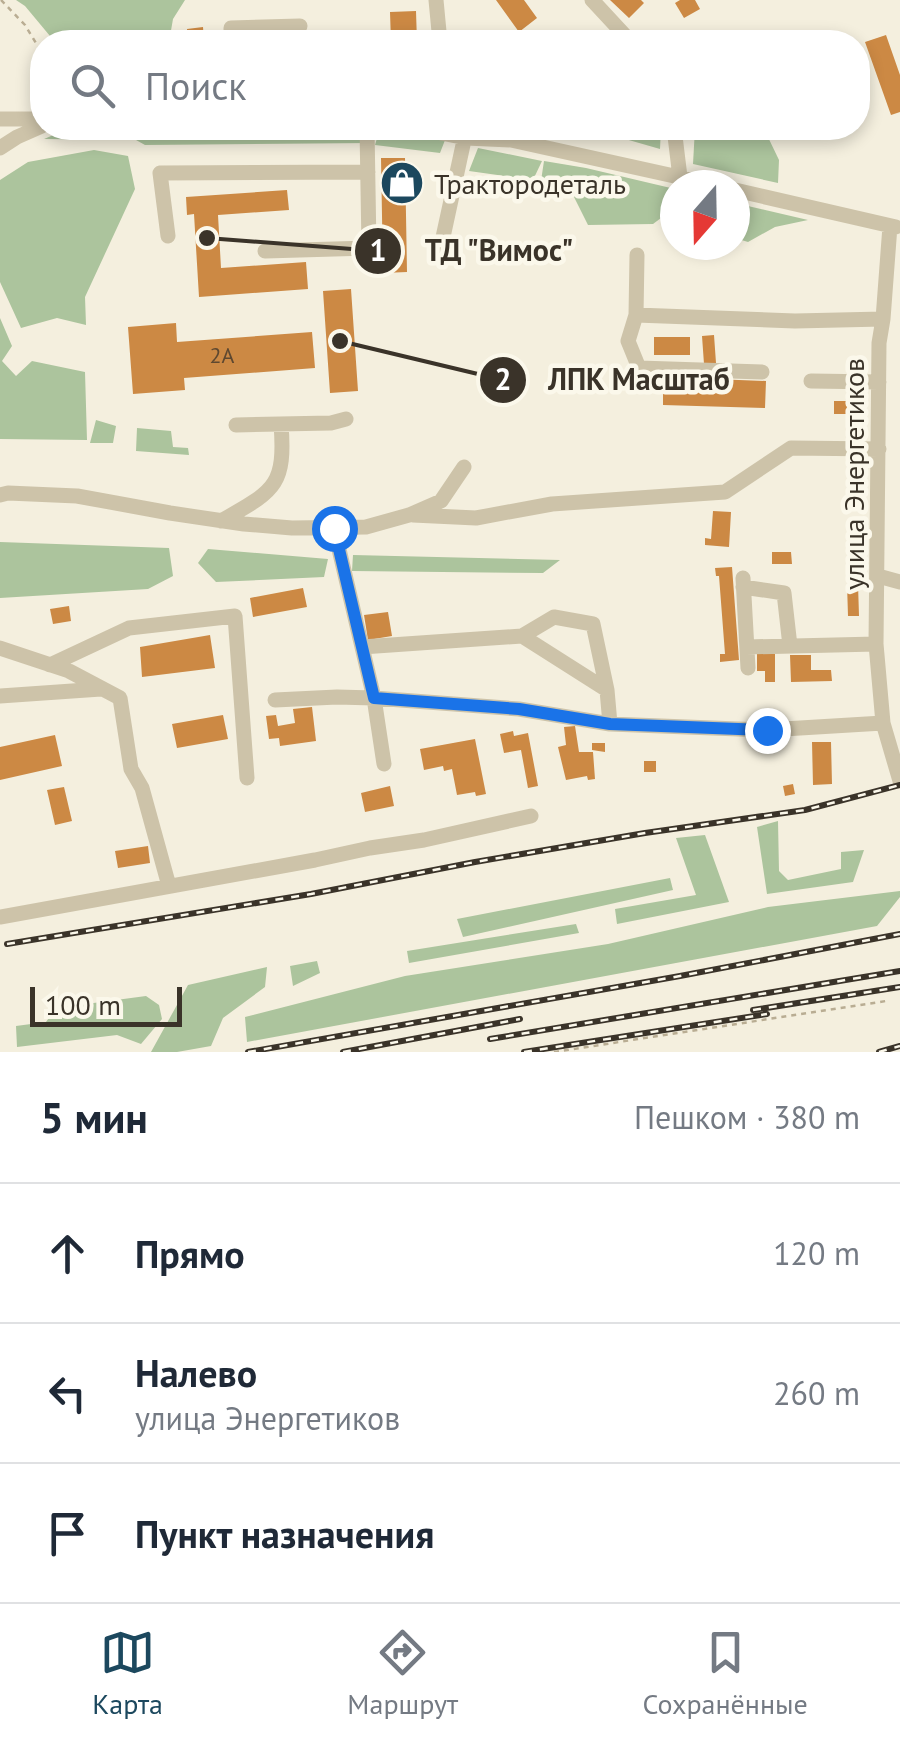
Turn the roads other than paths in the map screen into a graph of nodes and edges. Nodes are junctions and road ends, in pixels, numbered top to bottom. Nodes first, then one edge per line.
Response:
1 (436, 0) edge
2 (592, 0) edge
3 (300, 26) dead end
4 (231, 30) edge
5 (439, 30) edge
6 (621, 30) edge
7 (0, 119) edge
8 (30, 121) edge
9 (30, 129) edge
10 (367, 140) edge
11 (464, 140) edge
12 (511, 140) edge
13 (675, 140) edge
14 (0, 148) edge
15 (679, 170) edge
16 (368, 172) junction
17 (660, 173) edge
18 (750, 193) edge
19 (895, 227) edge
20 (168, 236) dead end
21 (264, 251) dead end
22 (440, 251) dead end
23 (636, 256) dead end
24 (636, 315) junction
25 (883, 319) junction
26 (762, 372) dead end
27 (811, 381) dead end
28 (879, 382) junction
29 (346, 420) dead end
30 (282, 424) junction
31 (236, 426) dead end
32 (878, 449) junction
33 (464, 467) dead end
34 (0, 494) edge
35 (409, 515) junction
36 (220, 520) junction
37 (334, 528) junction
38 (878, 576) junction
39 (900, 582) edge
40 (522, 636) junction
41 (876, 644) junction
42 (790, 646) junction
43 (746, 647) junction
44 (0, 648) edge
45 (362, 648) junction
46 (50, 665) junction
47 (748, 668) dead end
48 (103, 689) junction
49 (606, 690) junction
50 (0, 696) edge
51 (374, 698) junction
52 (275, 700) dead end
53 (881, 704) junction
54 (900, 704) edge
55 (882, 723) junction
56 (610, 724) junction
57 (384, 764) dead end
58 (247, 778) dead end
59 (900, 781) edge
60 (531, 816) dead end
61 (169, 886) junction
62 (0, 917) edge

1 - 5 street
2 - 6 street
3 - 4 street
7 - 8 street
9 - 14 street
10 - 16 street
11 - 22 street
12 - 17 street
13 - 15 street
16 - 20 street
16 - 21 street
18 - 19 street
19 - 25 street, улица Энергетиков
23 - 24 street
24 - 25 street
24 - 26 street
25 - 28 street, улица Энергетиков
27 - 28 street
28 - 32 street, улица Энергетиков
29 - 30 street
30 - 31 street
30 - 36 street
32 - 35 street
32 - 38 street, улица Энергетиков
33 - 35 street
34 - 36 street
35 - 37 street
36 - 37 street
37 - 45 street
38 - 39 street
38 - 41 street, улица Энергетиков
40 - 45 street
40 - 49 street
40 - 49 street
41 - 42 street
41 - 53 street, улица Энергетиков
42 - 43 street
42 - 43 street
43 - 47 street
44 - 46 street
45 - 51 street
46 - 48 street
46 - 58 street
48 - 50 street
48 - 61 street
49 - 56 street
51 - 52 street
51 - 56 street
51 - 57 street
53 - 54 street
53 - 55 street, улица Энергетиков
55 - 56 street
55 - 59 street, улица Энергетиков
60 - 61 street
61 - 62 street

